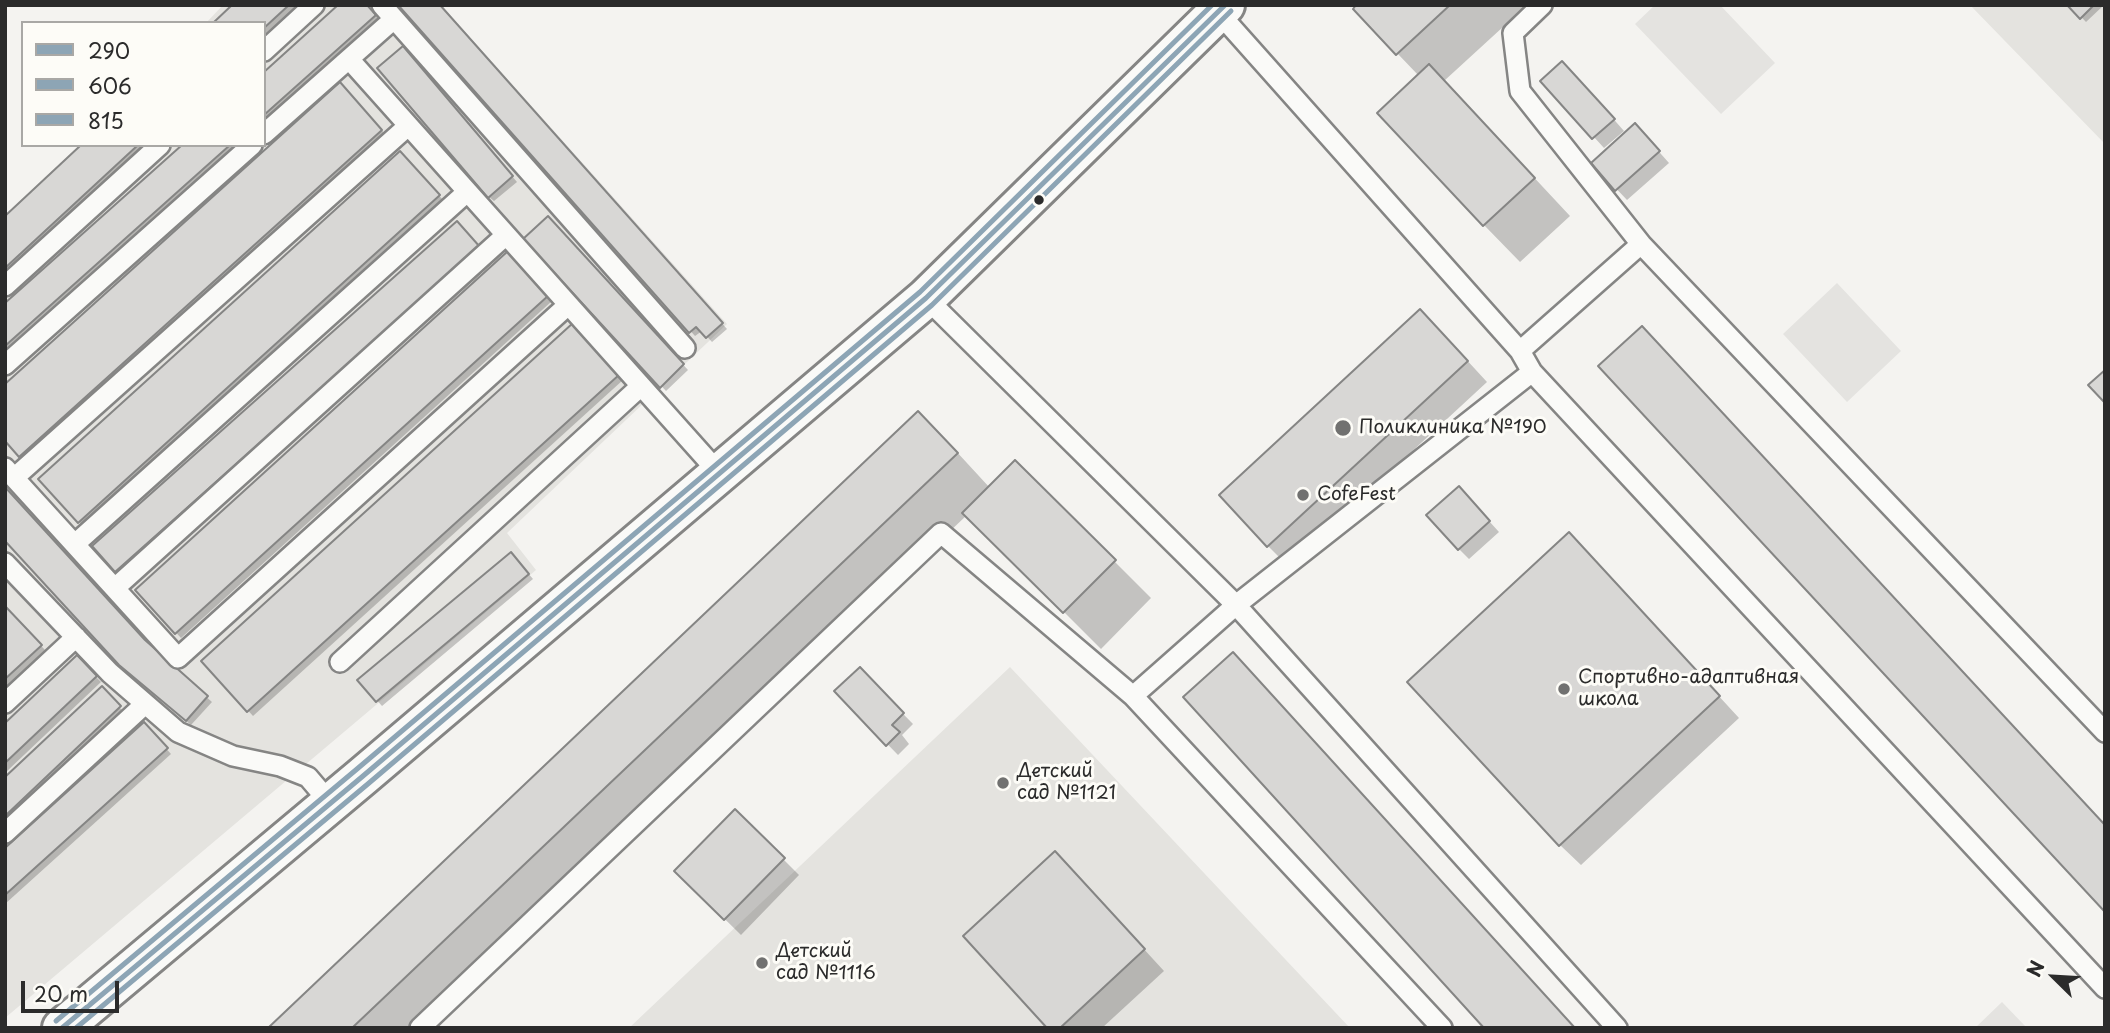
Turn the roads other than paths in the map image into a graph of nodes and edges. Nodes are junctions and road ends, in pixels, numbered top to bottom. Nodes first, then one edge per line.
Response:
1 (314, 5) edge
2 (1542, 5) edge
3 (1221, 9) edge
4 (388, 12) edge
5 (266, 49) edge
6 (349, 59) junction
7 (408, 125) junction
8 (266, 132) edge
9 (158, 147) edge
10 (250, 147) edge
11 (467, 192) junction
12 (506, 235) junction
13 (1641, 244) junction
14 (5, 286) edge
15 (926, 298) junction
16 (568, 305) junction
17 (685, 348) dead end
18 (1520, 351) junction
19 (5, 365) edge
20 (1532, 372) junction
21 (641, 386) junction
22 (10, 473) edge
23 (719, 473) junction
24 (75, 544) junction
25 (6, 565) edge
26 (115, 588) junction
27 (1236, 605) junction
28 (76, 637) junction
29 (340, 662) dead end
30 (1133, 696) junction
31 (5, 703) edge
32 (145, 704) junction
33 (2105, 732) edge
34 (331, 804) junction
35 (5, 833) edge
36 (2105, 988) edge
37 (62, 1028) edge
38 (420, 1028) edge
39 (1442, 1028) edge
40 (1617, 1028) edge

1 - 5 lane
2 - 13 lane
3 - 15 street
3 - 18 lane
4 - 6 lane
4 - 17 lane
6 - 7 lane
6 - 8 lane
7 - 11 lane
7 - 22 lane
9 - 14 lane
10 - 19 lane
11 - 12 lane
11 - 24 lane
12 - 16 lane
12 - 26 lane
13 - 18 lane
13 - 33 lane
15 - 23 street
15 - 27 lane
16 - 21 lane
16 - 26 lane
18 - 20 lane
20 - 27 lane
20 - 36 lane
21 - 23 lane
21 - 29 lane
22 - 24 lane
23 - 34 street
24 - 26 lane
25 - 28 lane
27 - 30 lane
27 - 40 lane
28 - 31 lane
28 - 32 lane
30 - 38 lane
30 - 39 lane
32 - 34 lane
32 - 35 lane
34 - 37 street

